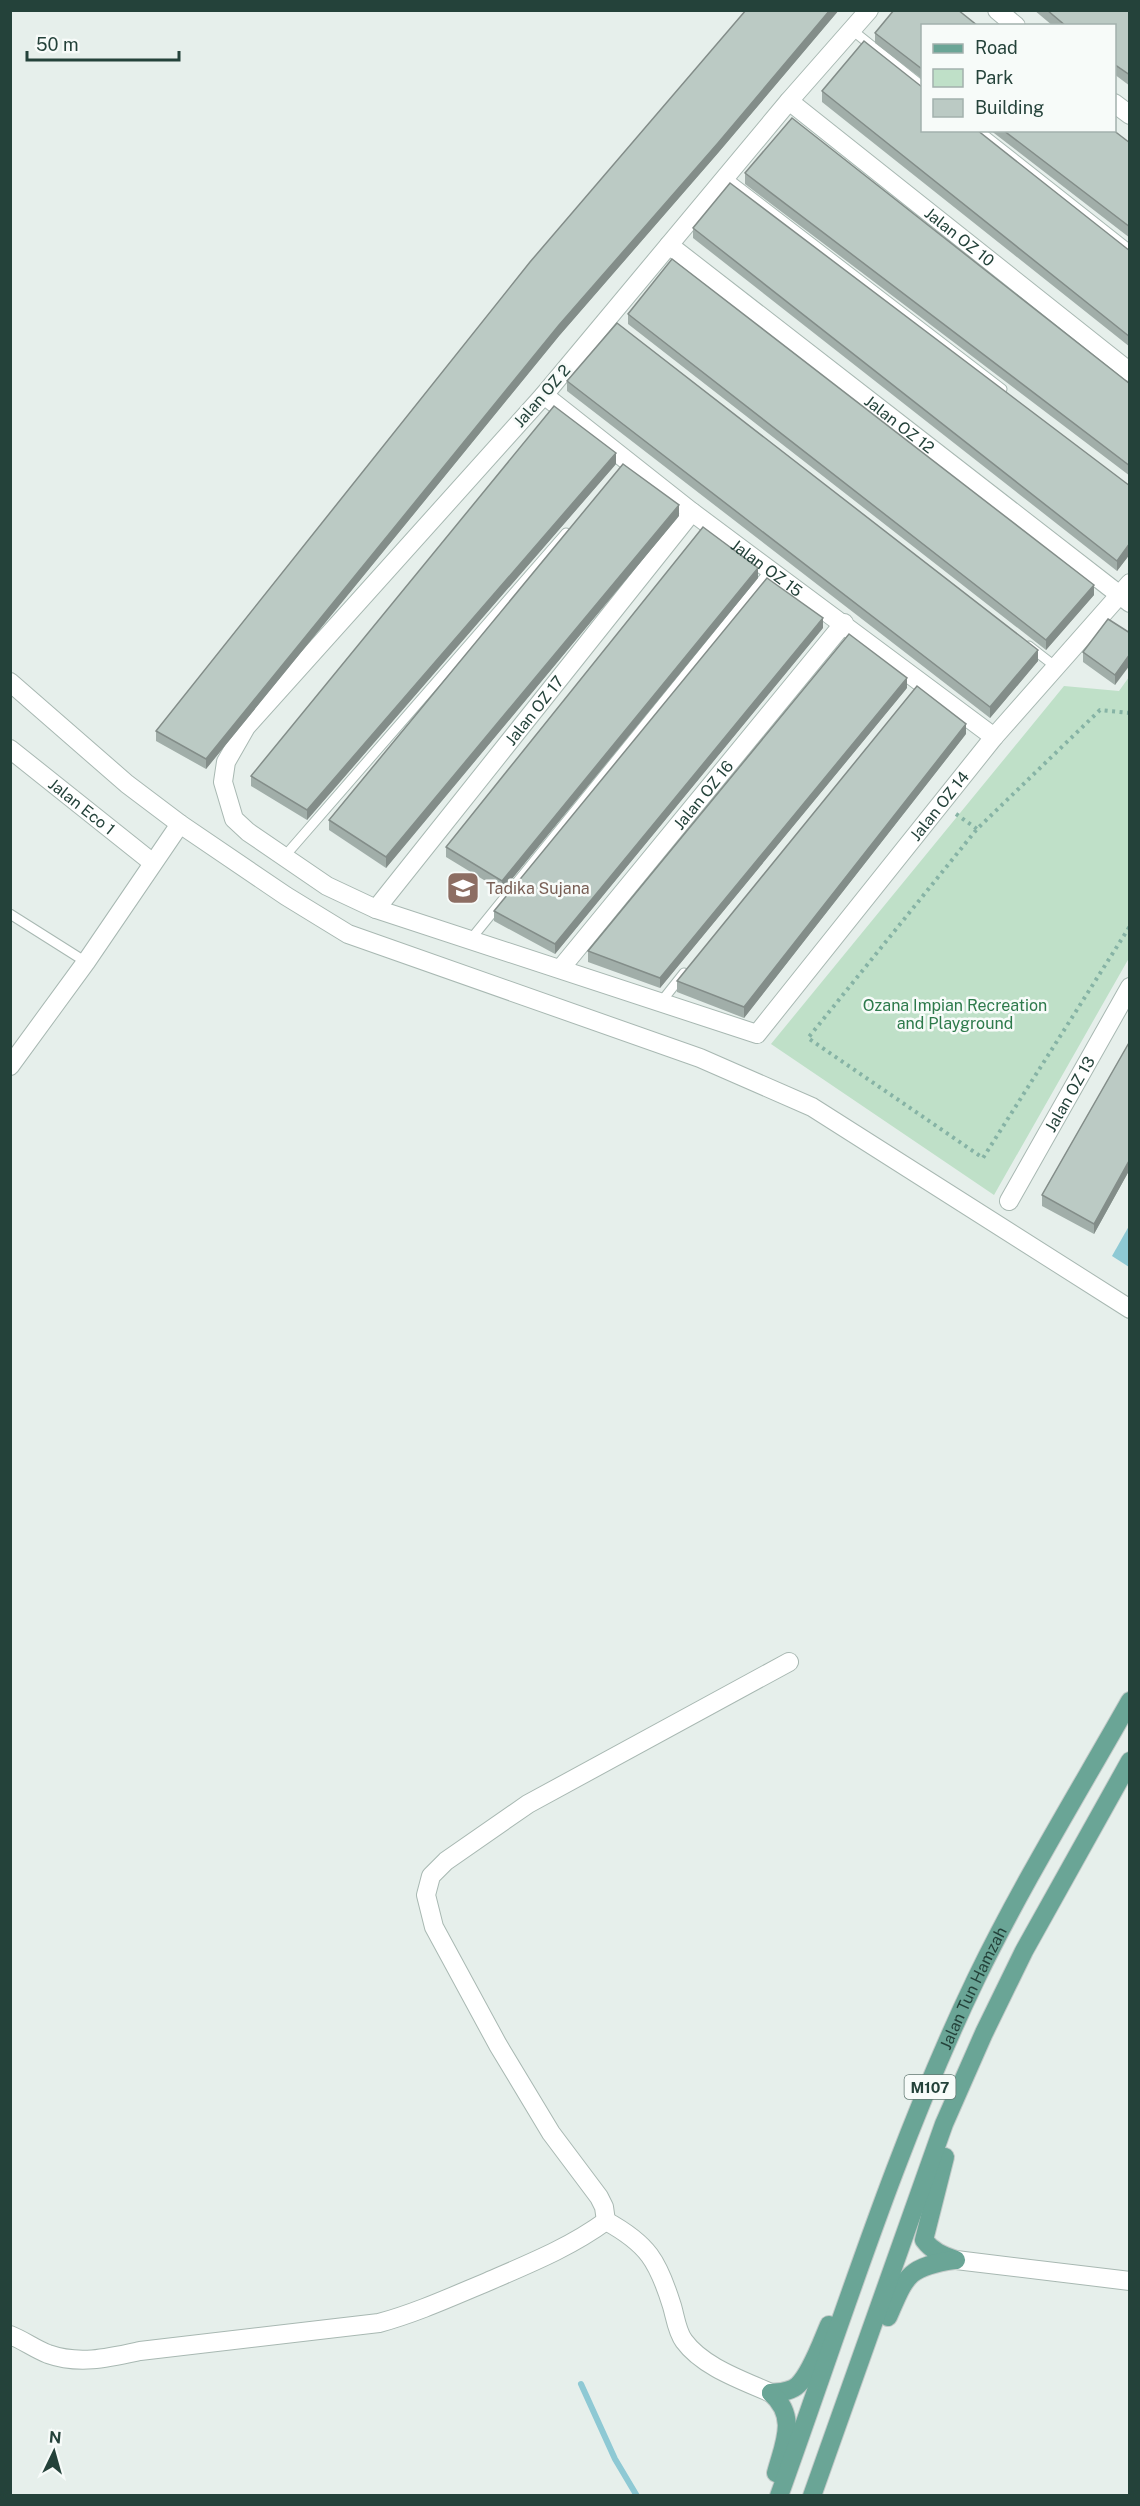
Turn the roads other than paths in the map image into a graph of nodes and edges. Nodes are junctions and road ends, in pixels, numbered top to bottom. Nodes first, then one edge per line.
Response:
1 (869, 10) edge
2 (997, 10) edge
3 (1014, 24) edge
4 (852, 30) junction
5 (921, 85) edge
6 (789, 101) junction
7 (1116, 104) edge
8 (1130, 115) edge
9 (981, 132) edge
10 (726, 177) junction
11 (669, 245) junction
12 (1130, 250) edge
13 (1130, 372) edge
14 (1008, 393) edge
15 (544, 395) junction
16 (692, 512) junction
17 (573, 524) edge
18 (771, 570) junction
19 (1126, 594) edge
20 (844, 623) junction
21 (1019, 638) edge
22 (1056, 667) junction
23 (10, 682) edge
24 (994, 737) junction
25 (10, 748) edge
26 (180, 824) junction
27 (285, 857) junction
28 (153, 863) junction
29 (376, 909) junction
30 (10, 914) edge
31 (471, 939) junction
32 (86, 962) junction
33 (690, 965) edge
34 (561, 968) junction
35 (1130, 987) edge
36 (661, 1002) junction
37 (10, 1066) edge
38 (1009, 1201) dead end
39 (1130, 1309) edge
40 (789, 1662) dead end
41 (1130, 1701) edge
42 (1130, 1761) edge
43 (1130, 1783) edge
44 (1050, 1905) junction
45 (984, 2032) junction
46 (879, 2215) junction
47 (606, 2221) junction
48 (956, 2260) junction
49 (1130, 2281) edge
50 (10, 2335) edge
51 (771, 2393) junction
52 (835, 2433) junction
53 (771, 2496) edge
54 (779, 2496) edge
55 (812, 2496) edge

1 - 4 street, Jalan OZ 2
2 - 3 street
4 - 5 lane
4 - 6 street, Jalan OZ 2
6 - 10 street, Jalan OZ 2
6 - 13 street, Jalan OZ 10
7 - 8 street
9 - 12 lane
10 - 11 street, Jalan OZ 2
10 - 14 lane
11 - 15 street, Jalan OZ 2
11 - 19 street, Jalan OZ 12
15 - 16 street, Jalan OZ 15
15 - 27 street, Jalan OZ 2
16 - 18 street, Jalan OZ 15
16 - 29 street, Jalan OZ 17
17 - 27 lane
18 - 20 street, Jalan OZ 15
18 - 31 lane
19 - 22 street, Jalan OZ 14
20 - 24 street, Jalan OZ 15
20 - 34 street, Jalan OZ 16
21 - 22 lane
22 - 24 street, Jalan OZ 14
23 - 26 street
24 - 36 street, Jalan OZ 14
25 - 28 street, Jalan Eco 1
26 - 28 street
26 - 39 street
27 - 29 street
28 - 32 street
29 - 31 street
30 - 32 lane
31 - 34 street
32 - 37 street
33 - 36 lane
34 - 36 street
35 - 38 street, Jalan OZ 13
40 - 47 street
41 - 46 main road, Jalan Tun Hamzah / M107
42 - 44 main road, Jalan Tun Hamzah / M107
43 - 44 main road
44 - 45 main road, Jalan Tun Hamzah / M107
45 - 48 main road
45 - 52 main road, Jalan Tun Hamzah / M107
46 - 51 main road
46 - 54 main road, Jalan Tun Hamzah / M107
47 - 50 street
47 - 51 street
48 - 49 street
48 - 52 main road
51 - 53 main road
52 - 55 main road, Jalan Tun Hamzah / M107

